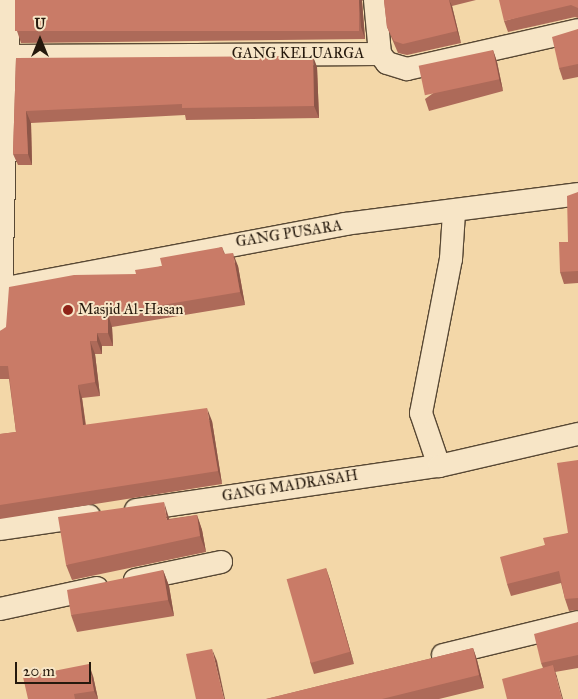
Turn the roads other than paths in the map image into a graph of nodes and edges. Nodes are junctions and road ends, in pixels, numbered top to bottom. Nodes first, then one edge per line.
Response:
1 (9, 0) edge
2 (375, 0) edge
3 (578, 30) edge
4 (380, 54) junction
5 (8, 56) junction
6 (3, 160) edge
7 (578, 194) edge
8 (454, 212) junction
9 (2, 290) junction
10 (0, 333) edge
11 (578, 434) edge
12 (439, 466) junction
13 (0, 529) edge
14 (221, 562) dead end
15 (0, 609) edge
16 (578, 622) edge
17 (418, 662) edge

1 - 5 street
2 - 4 street
3 - 4 street, GANG KELUARGA
4 - 5 street, GANG KELUARGA
5 - 6 street
6 - 9 street
7 - 8 street, GANG PUSARA
8 - 9 street, GANG PUSARA
8 - 12 street
9 - 10 street
11 - 12 street, GANG MADRASAH
12 - 13 street, GANG MADRASAH
14 - 15 street
16 - 17 street

